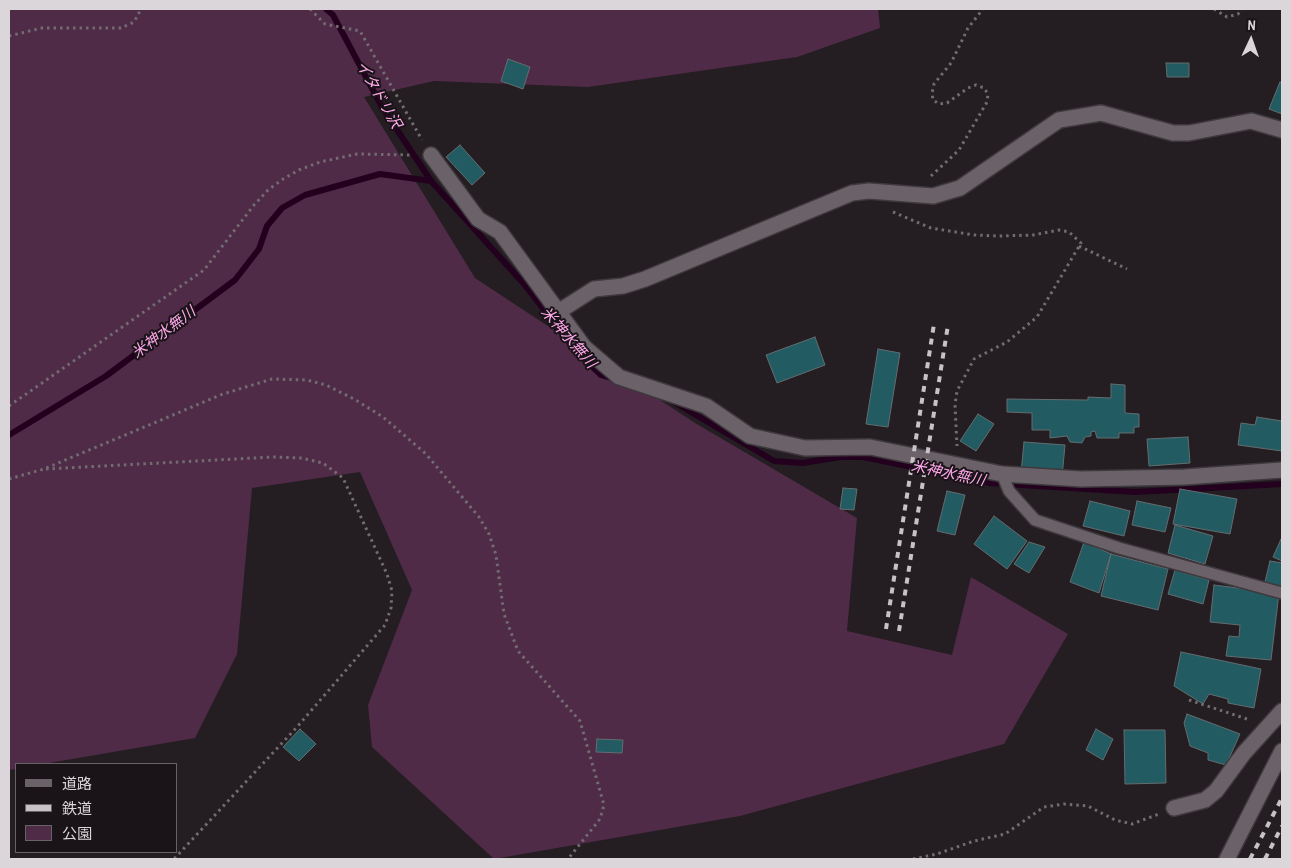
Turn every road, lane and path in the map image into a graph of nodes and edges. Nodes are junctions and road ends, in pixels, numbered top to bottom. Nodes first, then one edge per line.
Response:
1 (141, 9) edge
2 (310, 9) edge
3 (983, 9) edge
4 (1214, 9) edge
5 (1242, 9) edge
6 (9, 36) edge
7 (1282, 130) edge
8 (403, 154) dead end
9 (432, 155) joint
10 (928, 178) dead end
11 (890, 210) dead end
12 (1080, 246) junction
13 (1127, 269) dead end
14 (558, 312) junction
15 (9, 406) edge
16 (956, 464) junction
17 (44, 469) junction
18 (1282, 470) edge
19 (1002, 474) junction
20 (9, 481) edge
21 (1282, 593) edge
22 (1189, 700) dead end
23 (1278, 716) edge
24 (1282, 751) edge
25 (1174, 808) joint
26 (174, 859) edge
27 (568, 859) edge
28 (913, 859) edge
29 (1226, 859) edge

1 - 6 path
2 - 9 path
3 - 10 path
4 - 5 path
7 - 14 street
8 - 15 path
9 - 14 street
11 - 12 path
12 - 13 path
12 - 16 path
14 - 16 street
16 - 19 street
17 - 20 path
17 - 26 path
17 - 27 path
18 - 19 street
19 - 21 lane
22 - 23 path
23 - 25 street
24 - 29 street
25 - 28 path

